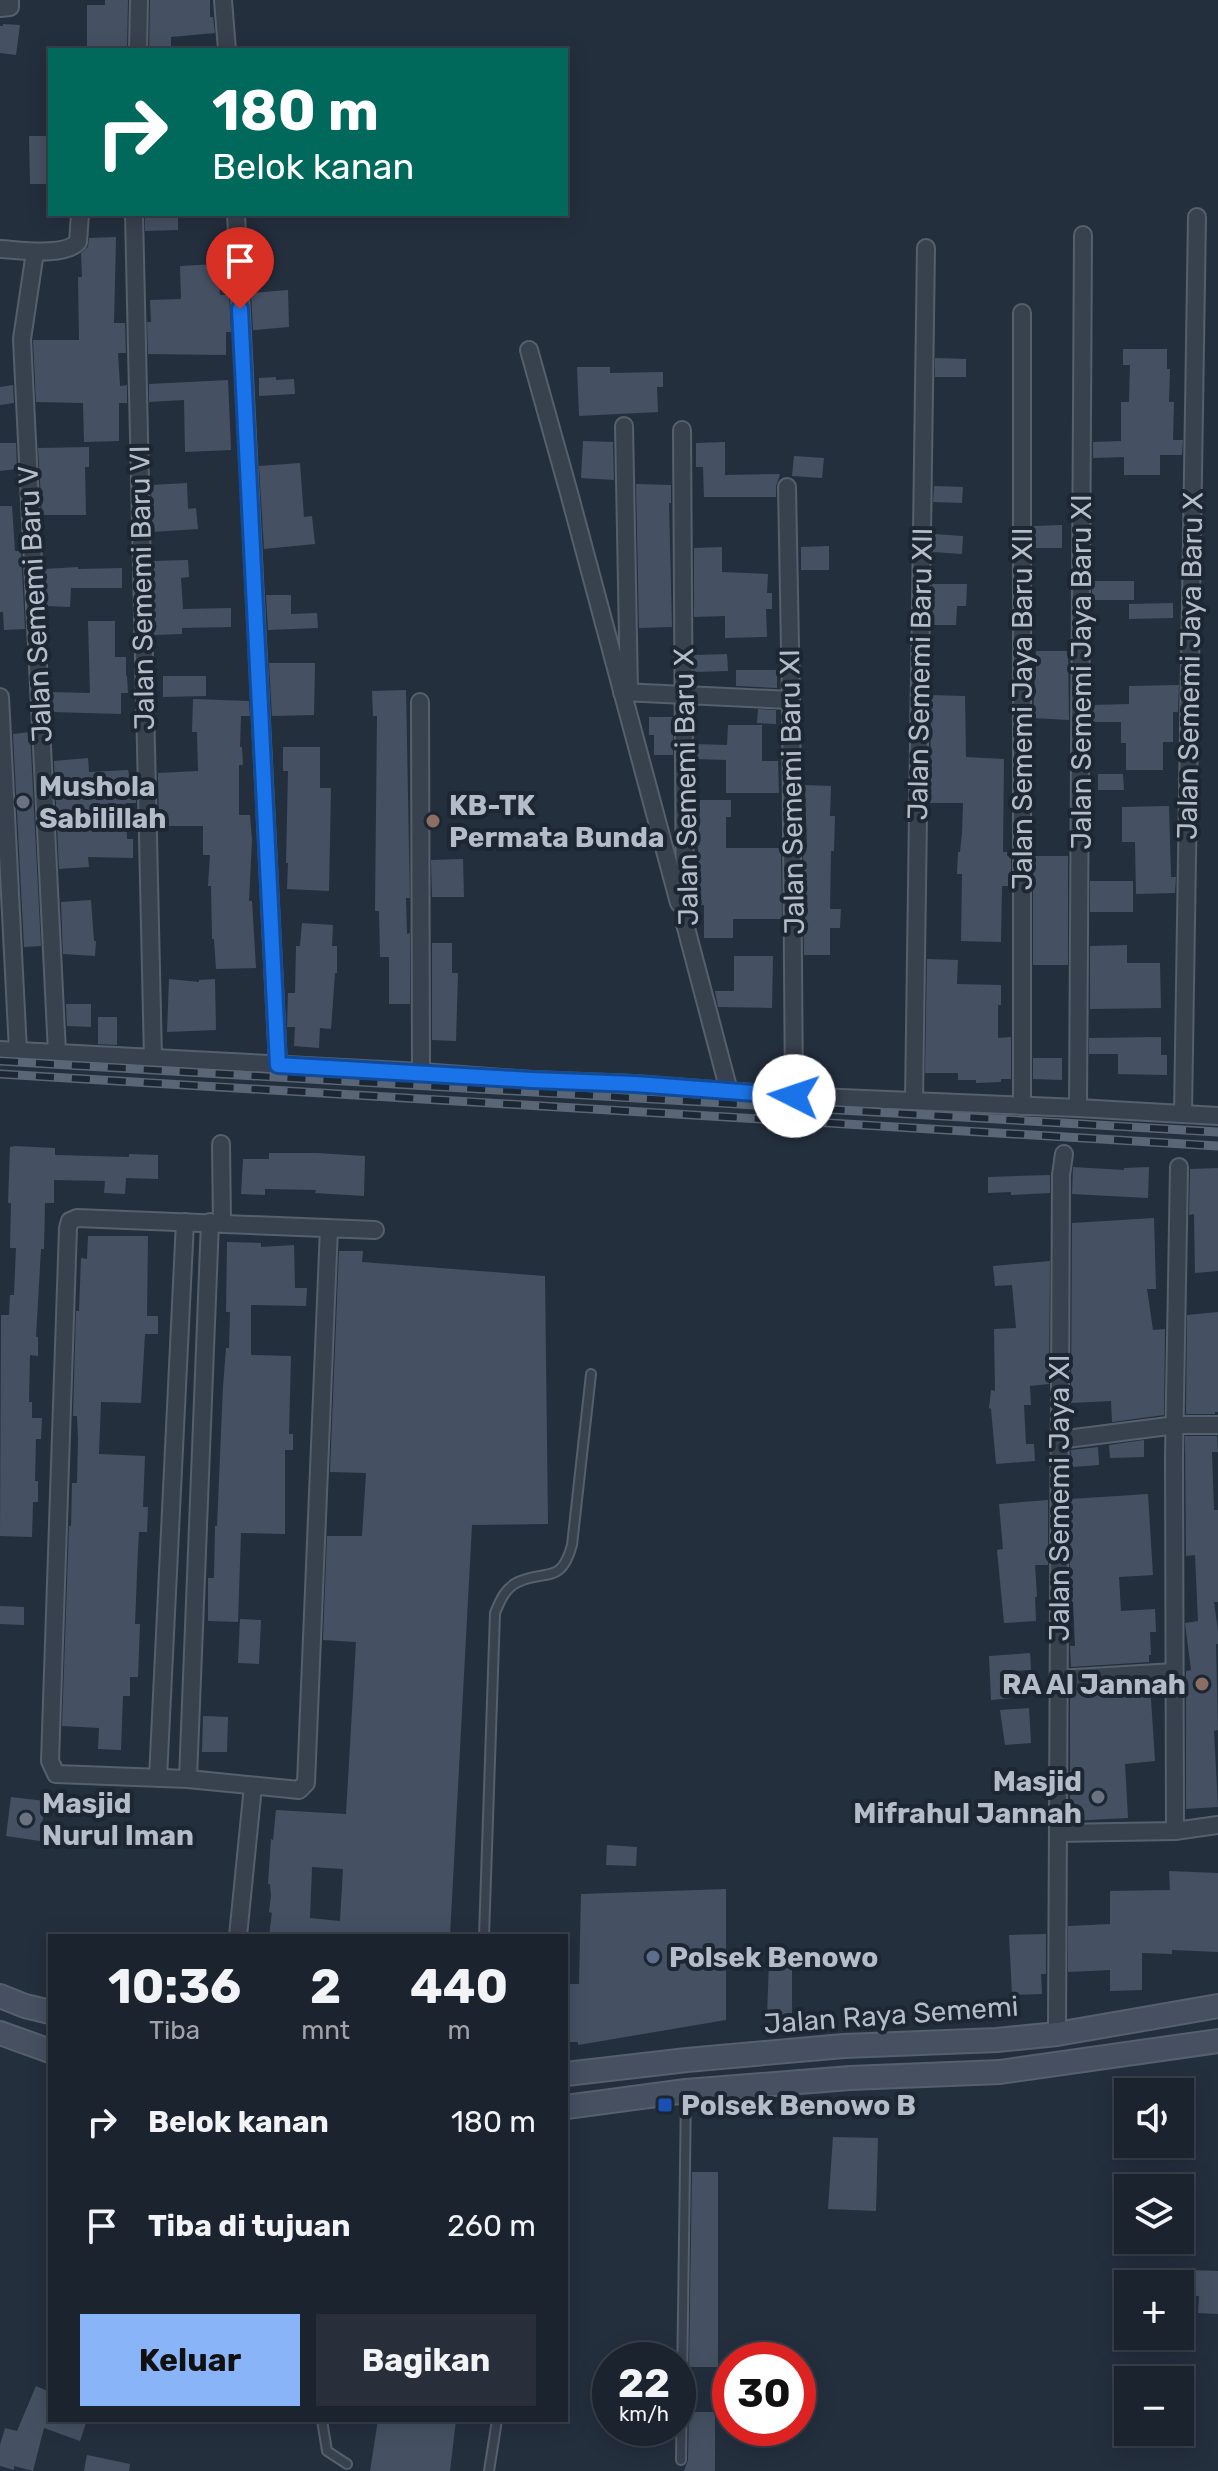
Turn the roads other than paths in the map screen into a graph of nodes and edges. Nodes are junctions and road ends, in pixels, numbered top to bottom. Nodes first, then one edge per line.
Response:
1 (10, 0) edge
2 (139, 0) edge
3 (223, 0) edge
4 (0, 8) edge
5 (138, 48) edge
6 (227, 48) edge
7 (80, 216) edge
8 (134, 216) edge
9 (236, 216) edge
10 (1197, 217) dead end
11 (1083, 235) dead end
12 (926, 248) dead end
13 (0, 249) edge
14 (35, 252) junction
15 (1022, 313) dead end
16 (529, 350) dead end
17 (624, 426) dead end
18 (682, 430) dead end
19 (787, 487) dead end
20 (626, 692) junction
21 (684, 695) junction
22 (0, 697) edge
23 (791, 700) junction
24 (420, 702) dead end
25 (685, 924) junction
26 (0, 1050) edge
27 (18, 1051) junction
28 (57, 1053) junction
29 (153, 1059) junction
30 (278, 1065) junction
31 (421, 1072) junction
32 (729, 1091) junction
33 (794, 1096) junction
34 (914, 1100) junction
35 (1022, 1106) junction
36 (1078, 1108) junction
37 (1183, 1114) junction
38 (1218, 1116) edge
39 (221, 1144) dead end
40 (1064, 1154) dead end
41 (1179, 1167) dead end
42 (185, 1222) junction
43 (216, 1223) junction
44 (329, 1228) junction
45 (375, 1230) dead end
46 (591, 1374) dead end
47 (1176, 1425) junction
48 (1218, 1425) edge
49 (1059, 1440) junction
50 (198, 1516) junction
51 (171, 1517) junction
52 (1174, 1672) junction
53 (1058, 1679) junction
54 (158, 1778) junction
55 (188, 1779) junction
56 (253, 1786) junction
57 (1218, 1825) edge
58 (1175, 1831) junction
59 (1058, 1833) junction
60 (238, 1934) edge
61 (484, 1934) edge
62 (0, 1996) edge
63 (1218, 2006) edge
64 (48, 2012) edge
65 (0, 2033) edge
66 (1057, 2034) junction
67 (1218, 2041) edge
68 (48, 2050) edge
69 (568, 2074) edge
70 (686, 2091) junction
71 (568, 2107) edge
72 (322, 2422) edge
73 (497, 2422) edge
74 (681, 2460) dead end
75 (347, 2464) dead end
76 (489, 2471) edge

1 - 4 street
2 - 5 street
3 - 6 street
7 - 14 street
8 - 29 street, Jalan Sememi Baru VI
9 - 30 street
10 - 37 street, Jalan Sememi Jaya Baru X
11 - 36 street, Jalan Sememi Jaya Baru XI
12 - 34 street, Jalan Sememi Baru XII
13 - 14 street
14 - 28 street, Jalan Sememi Baru V
15 - 35 street, Jalan Sememi Jaya Baru XII
16 - 20 street
17 - 20 street
18 - 21 street, Jalan Sememi Baru X
19 - 23 street, Jalan Sememi Baru XI
20 - 21 street
20 - 25 street
21 - 23 street
21 - 25 street, Jalan Sememi Baru X
22 - 27 street
23 - 33 street, Jalan Sememi Baru XI
24 - 31 street
25 - 32 street, Jalan Sememi Baru X
26 - 27 street
27 - 28 street
28 - 29 street
29 - 30 street
30 - 31 street
31 - 32 street
32 - 33 street
33 - 34 street
34 - 35 street
35 - 36 street
36 - 37 street
37 - 38 street
39 - 43 street
40 - 49 street, Jalan Sememi Jaya XI
41 - 47 street
42 - 43 street
42 - 51 street
42 - 54 street
43 - 44 street
43 - 50 street
44 - 45 street
44 - 56 street
46 - 61 lane
47 - 48 street
47 - 49 street
47 - 52 street
49 - 53 street, Jalan Sememi Jaya XI
50 - 51 street
50 - 55 street
51 - 54 street
52 - 53 street
52 - 58 street
53 - 59 street, Jalan Sememi Jaya XI
54 - 55 street
55 - 56 street
56 - 60 street
57 - 58 street
58 - 59 street
59 - 66 street, Jalan Sememi Jaya XI
62 - 64 main road
63 - 66 main road, Jalan Raya Sememi
65 - 68 main road
66 - 69 main road, Jalan Raya Sememi
67 - 70 main road
70 - 71 main road
70 - 74 lane
72 - 75 lane
73 - 76 lane

